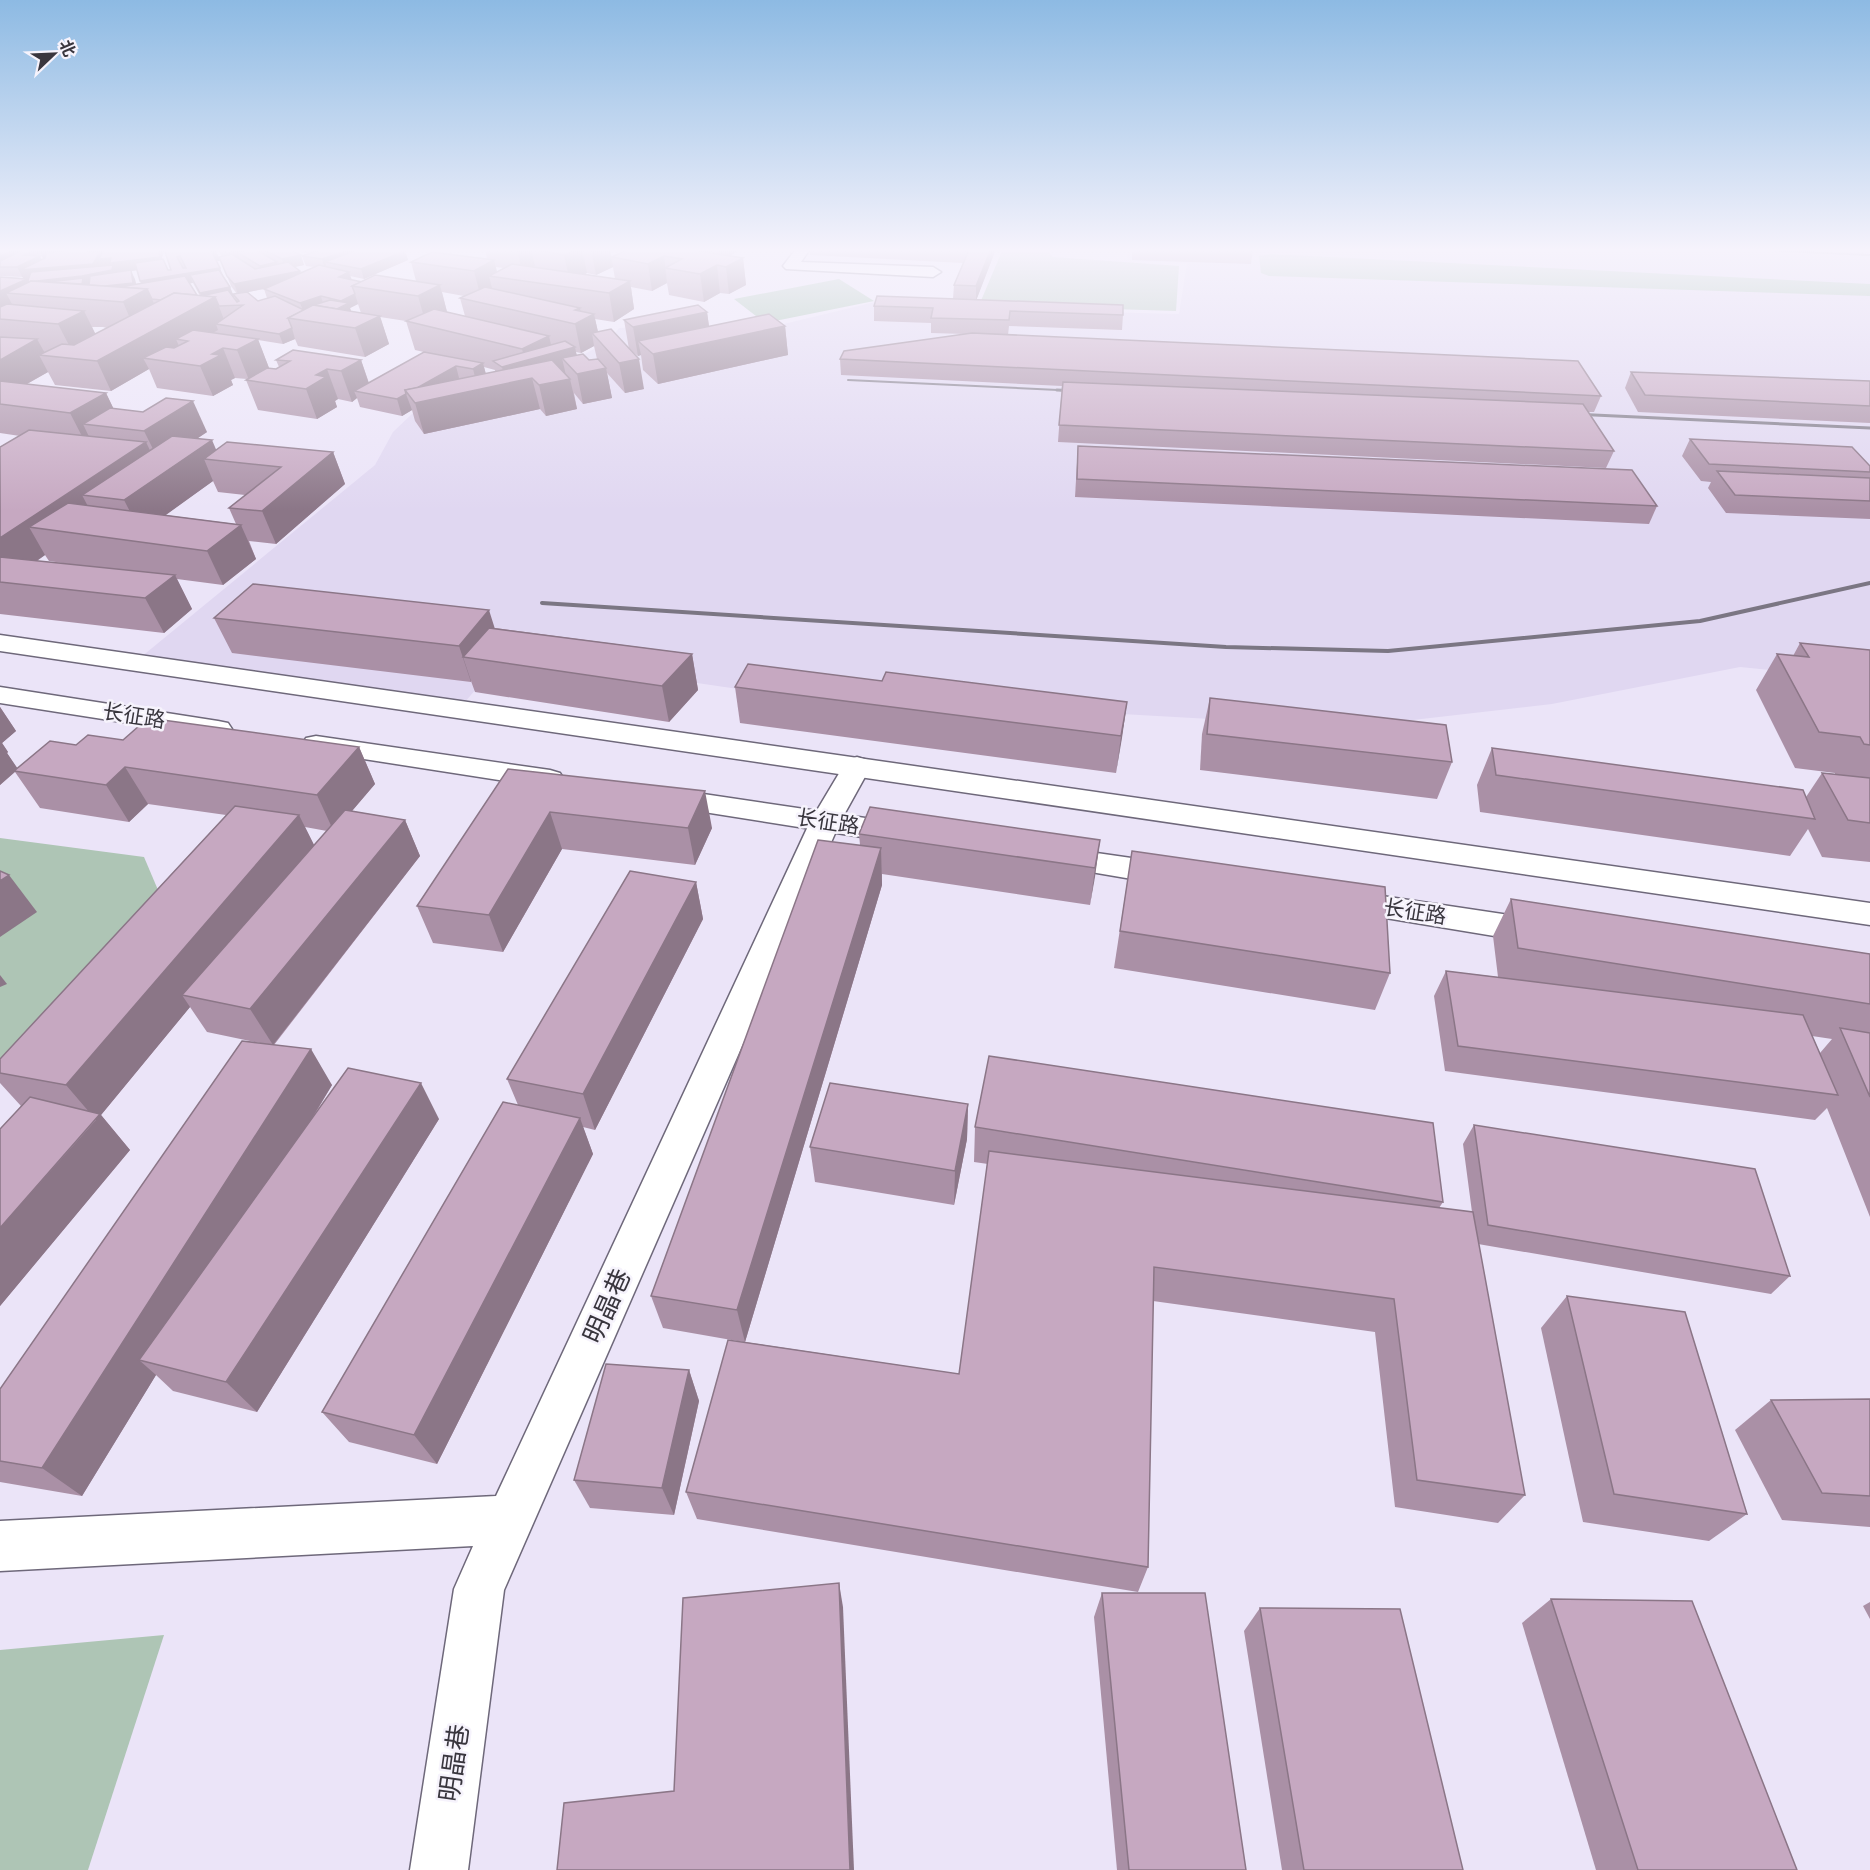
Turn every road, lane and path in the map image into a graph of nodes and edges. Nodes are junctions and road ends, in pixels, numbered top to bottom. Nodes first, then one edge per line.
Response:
1 (0, 643) edge
2 (0, 695) edge
3 (244, 733) edge
4 (292, 740) edge
5 (856, 766) junction
6 (576, 783) edge
7 (636, 793) edge
8 (825, 822) junction
9 (931, 838) edge
10 (1025, 852) edge
11 (1201, 879) edge
12 (1318, 897) edge
13 (1870, 914) edge
14 (1565, 935) edge
15 (510, 1520) junction
16 (0, 1546) edge
17 (439, 1870) edge

1 - 5 main road
2 - 3 main road, 长征路
4 - 6 main road
5 - 8 main road, 明晶巷
5 - 13 main road
7 - 8 main road, 长征路
8 - 9 main road, 长征路
8 - 15 main road, 明晶巷
10 - 11 main road
12 - 14 main road, 长征路
15 - 16 main road
15 - 17 main road, 明晶巷

